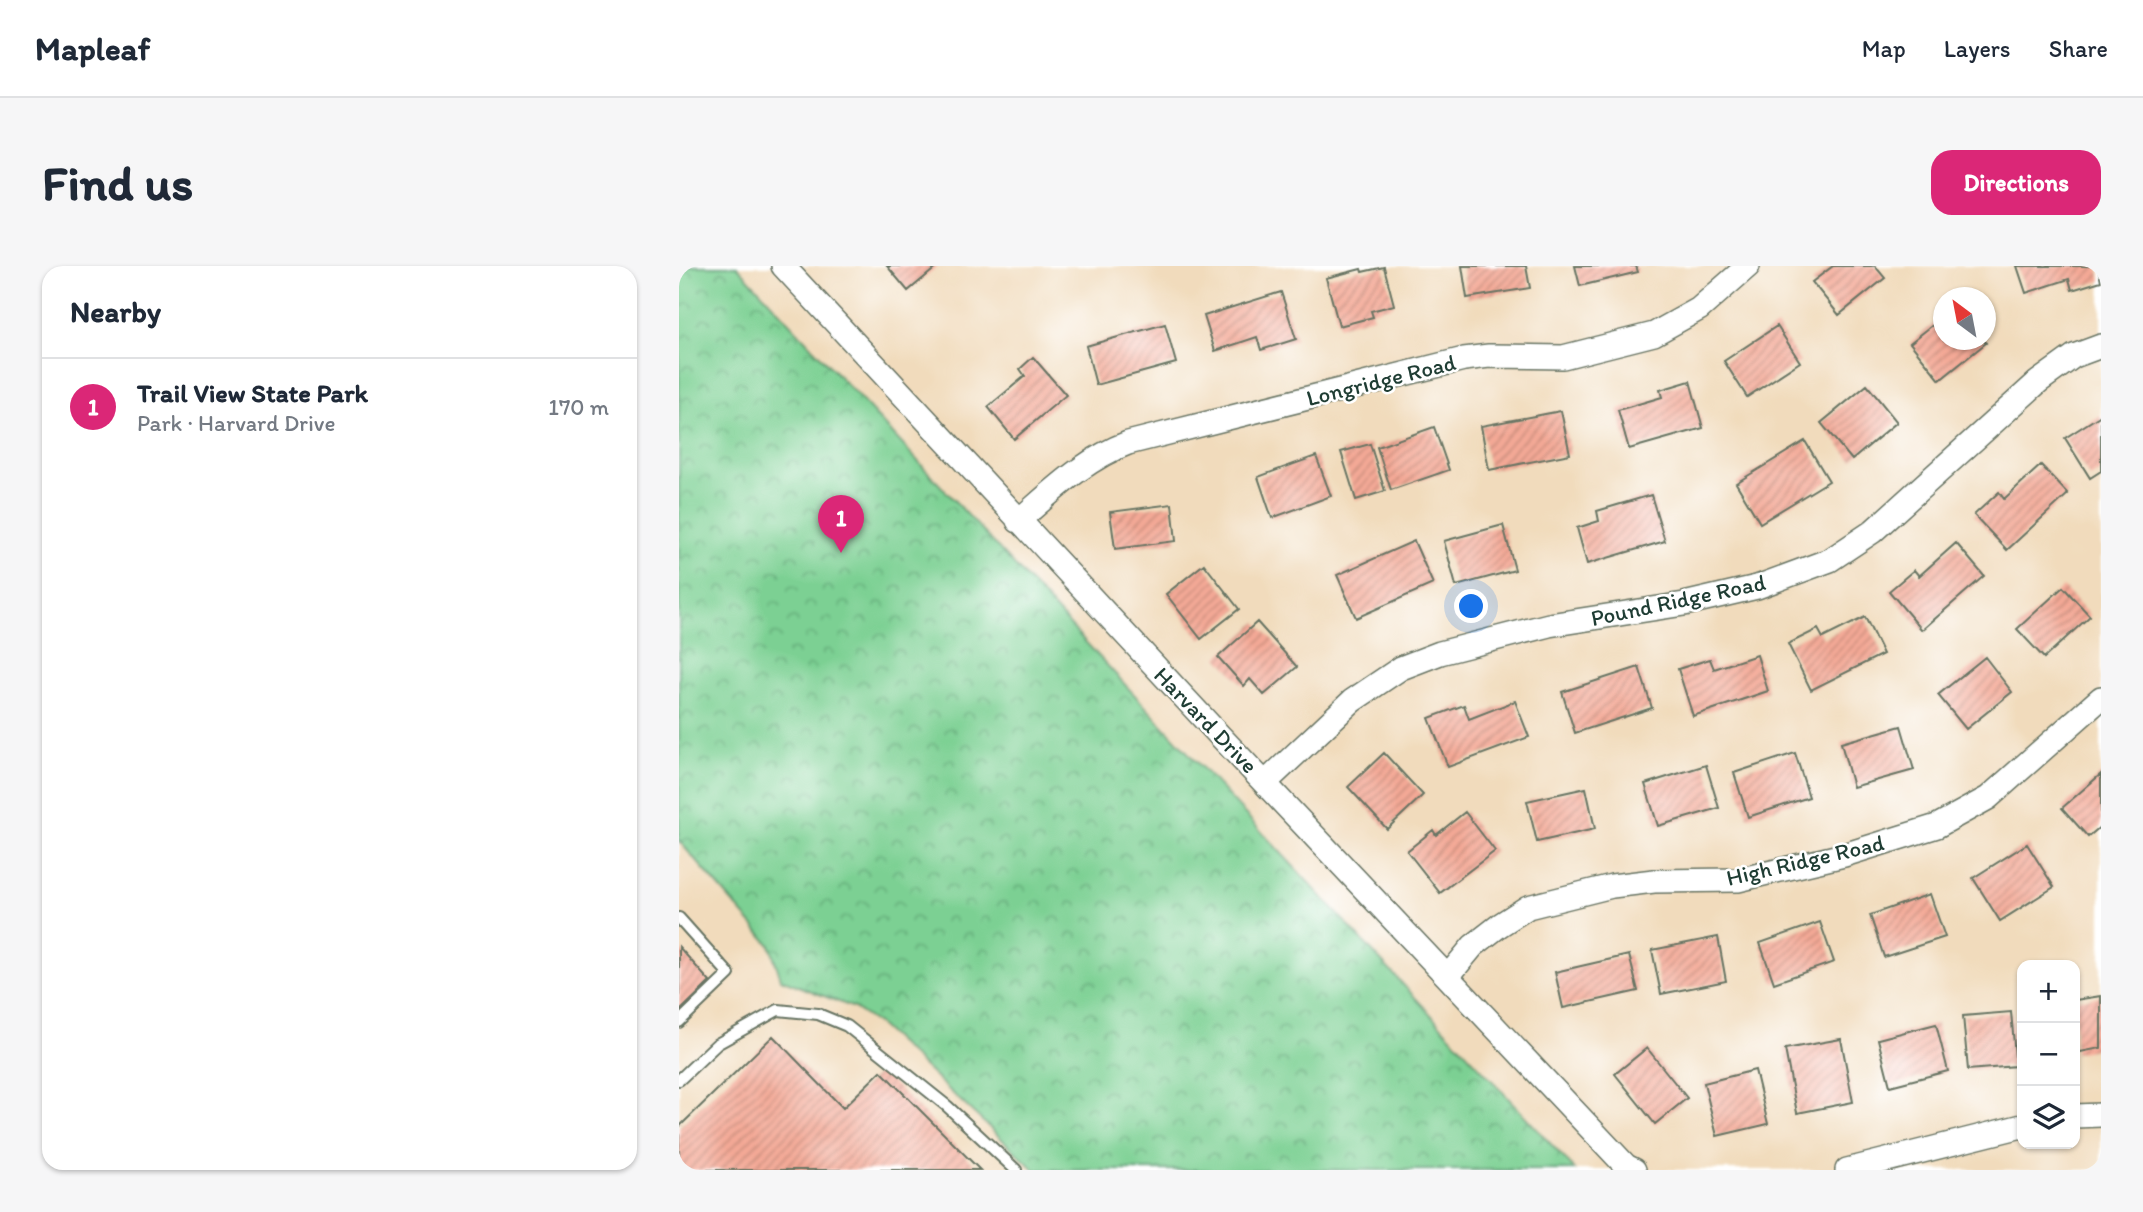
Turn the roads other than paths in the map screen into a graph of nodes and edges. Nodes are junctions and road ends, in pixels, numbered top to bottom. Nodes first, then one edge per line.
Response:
1 (783, 266) edge
2 (1748, 266) edge
3 (2101, 346) edge
4 (1018, 521) junction
5 (2101, 698) edge
6 (1266, 782) junction
7 (679, 918) edge
8 (1449, 975) junction
9 (679, 1022) edge
10 (679, 1080) edge
11 (2101, 1115) edge
12 (2080, 1116) edge
13 (2017, 1127) edge
14 (1016, 1170) edge
15 (1634, 1170) edge
16 (1847, 1170) edge

1 - 4 street, Harvard Drive
2 - 4 street, Longridge Road
3 - 6 street, Pound Ridge Road
4 - 6 street, Harvard Drive
5 - 8 street, High Ridge Road
6 - 8 street, Harvard Drive
7 - 9 lane
8 - 15 street, Harvard Drive
10 - 14 lane
11 - 12 street
13 - 16 street

